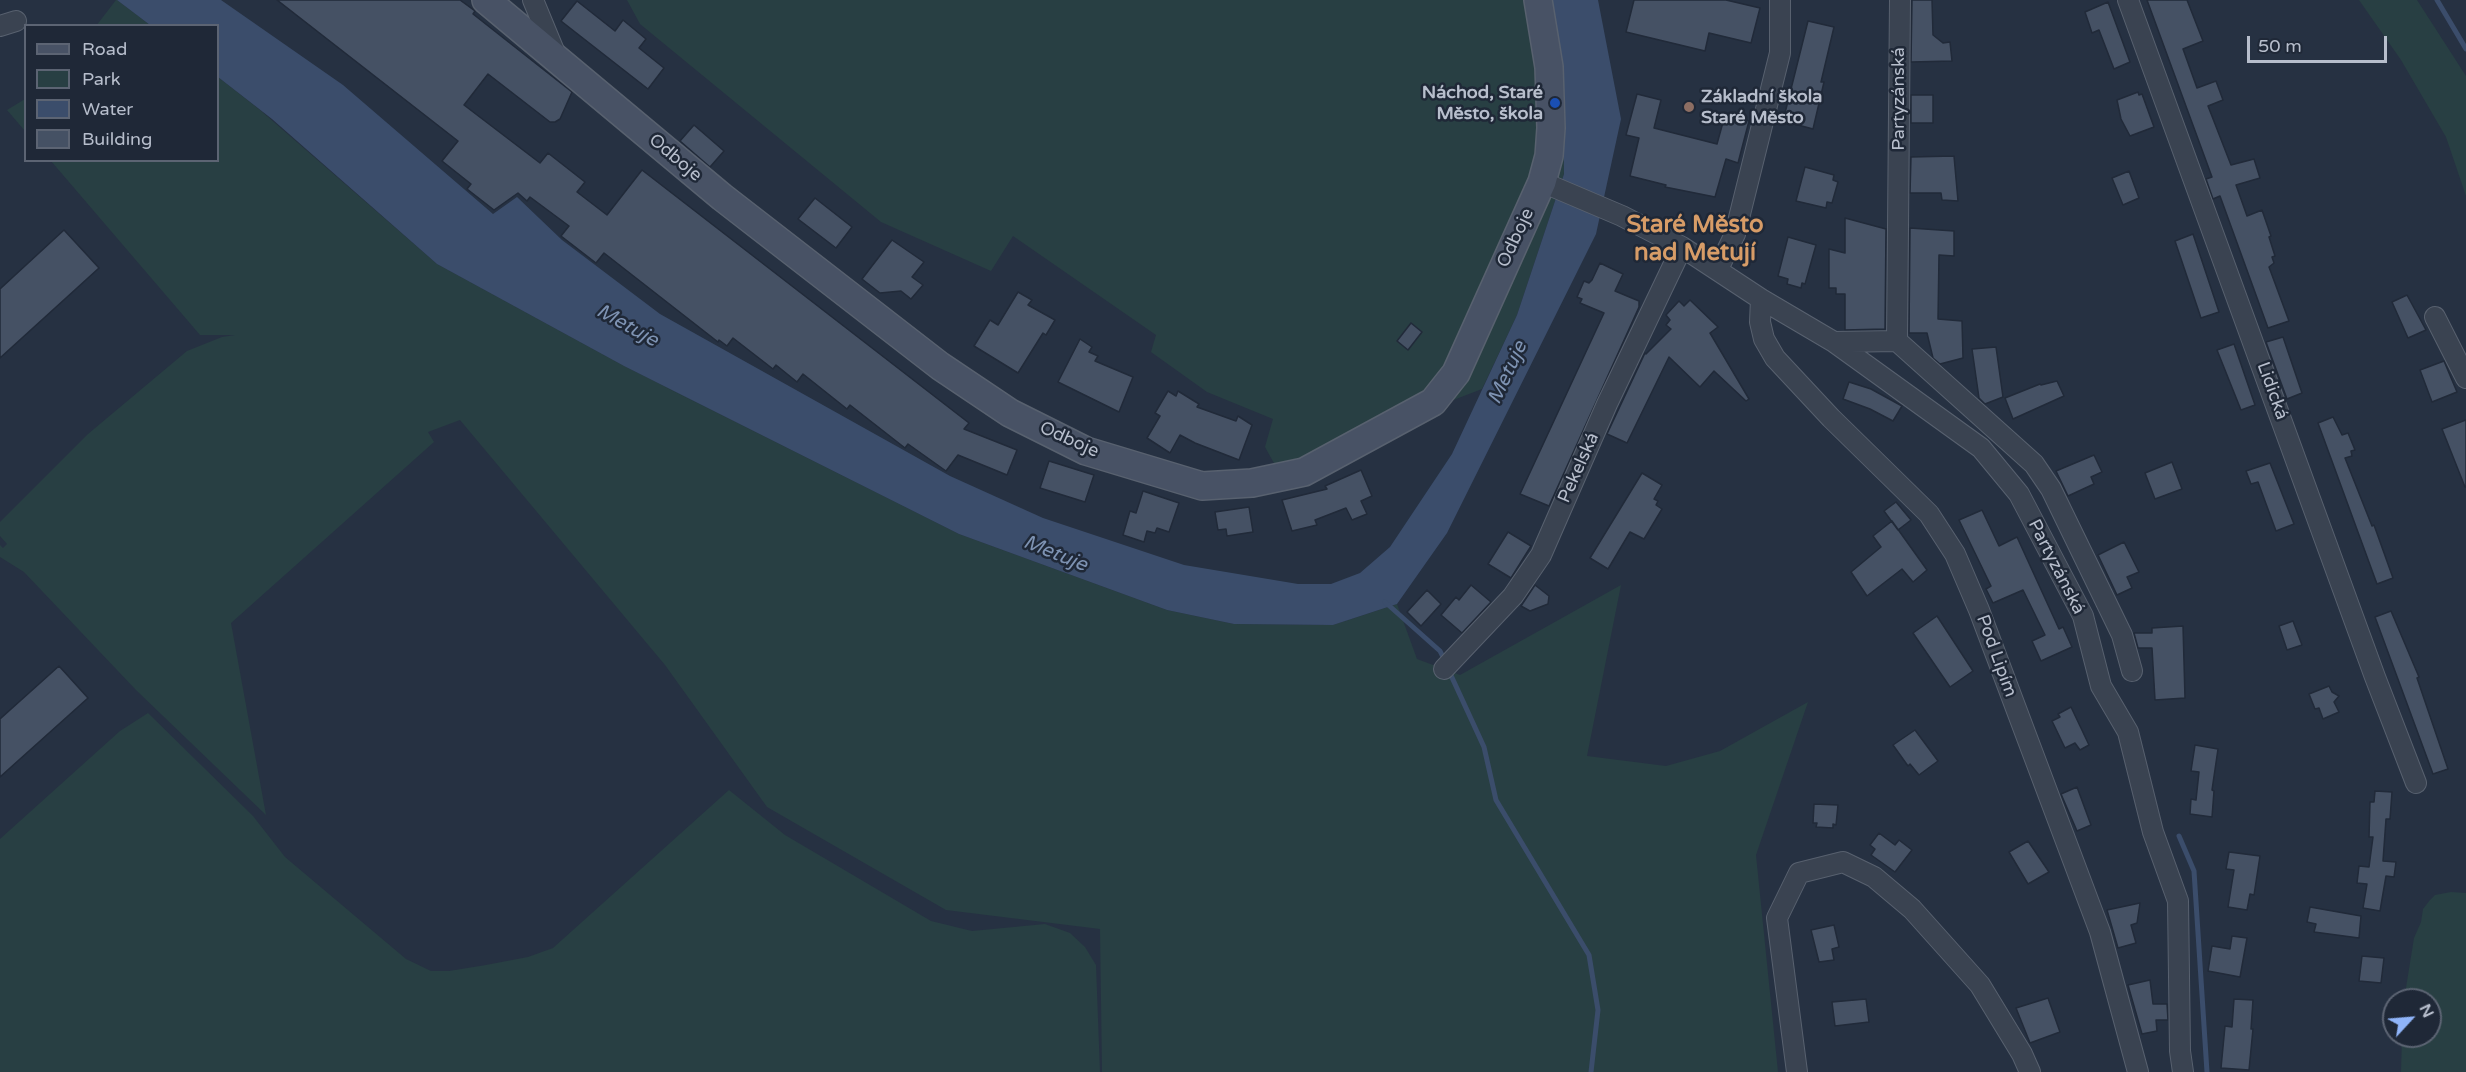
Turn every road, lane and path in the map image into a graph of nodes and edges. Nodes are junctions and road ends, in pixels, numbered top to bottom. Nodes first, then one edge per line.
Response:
1 (533, 0) edge
2 (1538, 0) edge
3 (1780, 0) edge
4 (1900, 0) edge
5 (2128, 0) edge
6 (491, 4) edge
7 (558, 60) junction
8 (1549, 185) junction
9 (1682, 247) junction
10 (1718, 269) junction
11 (1761, 298) junction
12 (2435, 317) dead end
13 (1897, 341) junction
14 (1834, 342) junction
15 (2466, 378) edge
16 (1444, 669) dead end
17 (2132, 671) dead end
18 (2416, 783) dead end
19 (1797, 1072) edge
20 (2030, 1072) edge
21 (2138, 1072) edge
22 (2183, 1072) edge

1 - 7 street, Odboje
2 - 8 street, Odboje
3 - 10 street
4 - 13 street, Partyzánská
5 - 18 street, Lidická
6 - 7 street, Odboje
7 - 8 street, Odboje
8 - 9 street, Partyzánská
9 - 10 street, Partyzánská
9 - 16 street, Pekelská
10 - 11 street, Partyzánská
11 - 14 street, Partyzánská
11 - 21 street, Pod Lipím
12 - 15 street
13 - 14 street
13 - 17 street, Partyzánská
14 - 22 street, Partyzánská
19 - 20 street

